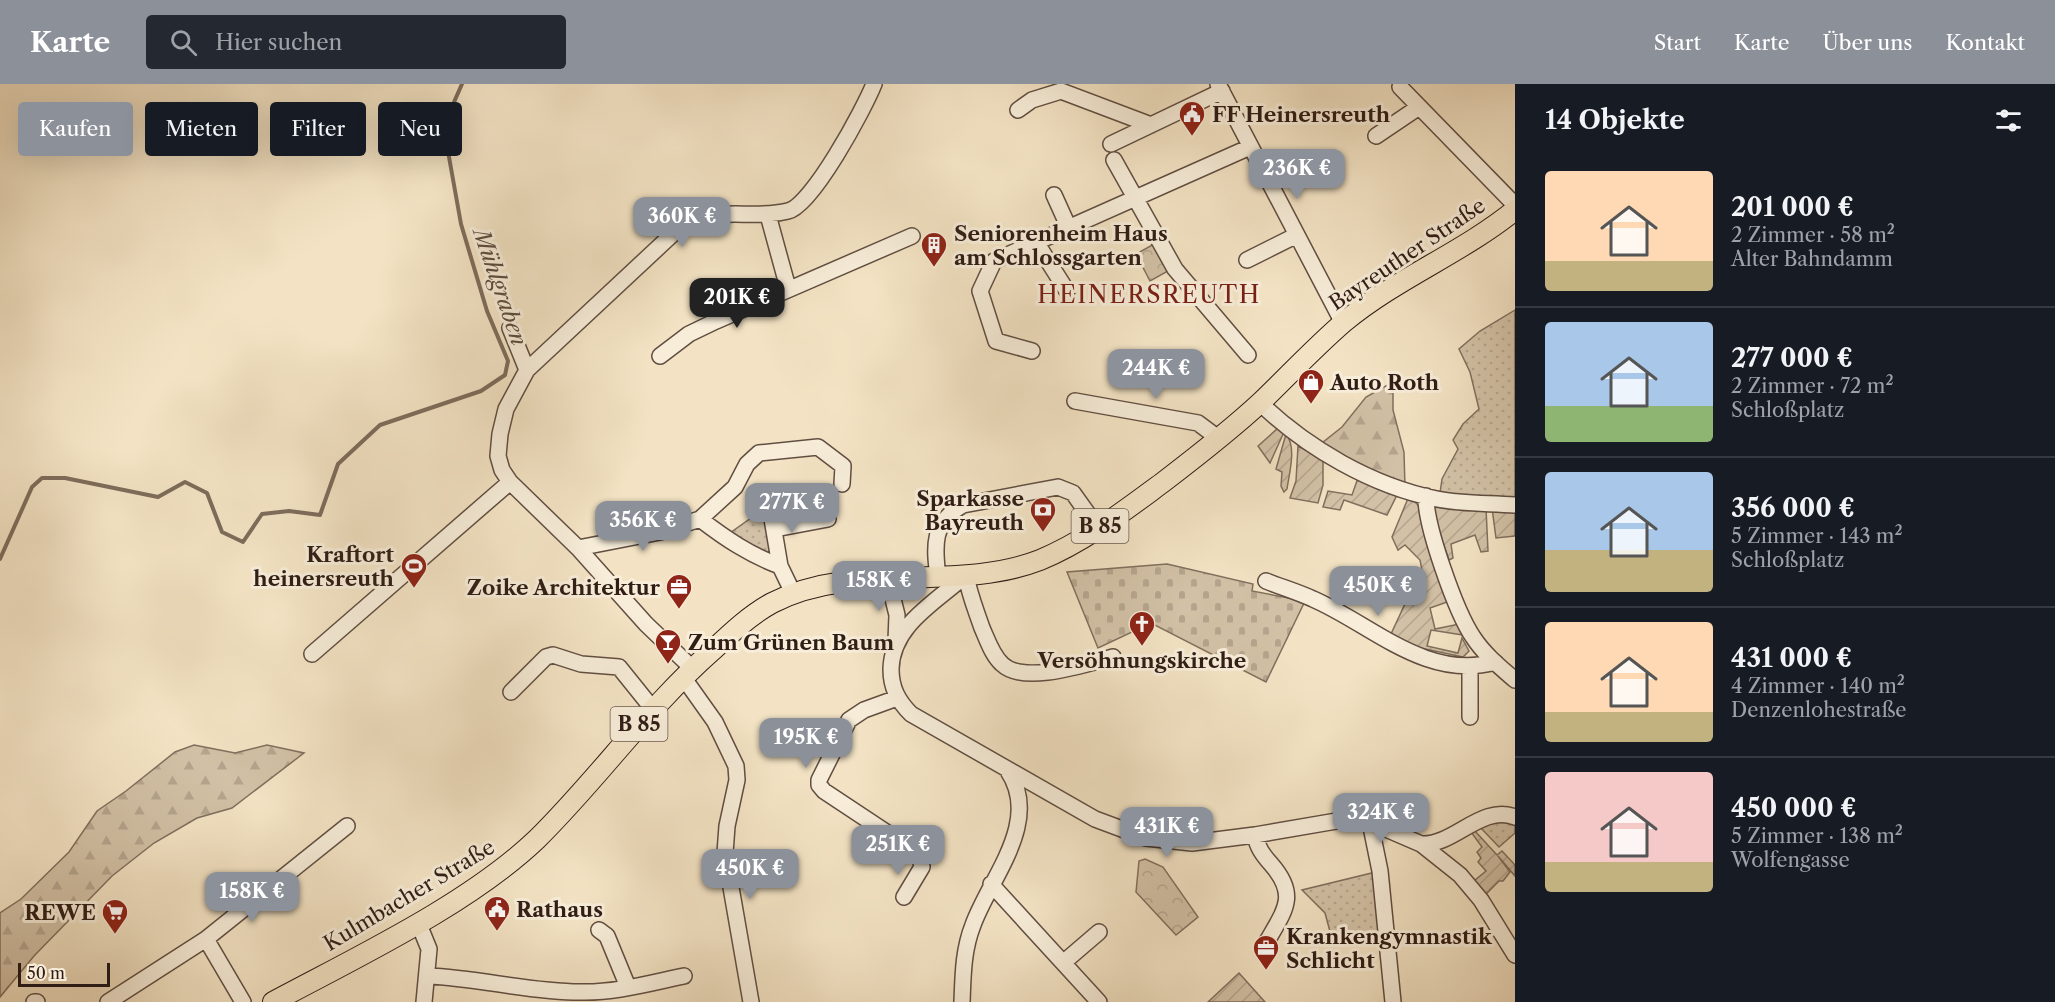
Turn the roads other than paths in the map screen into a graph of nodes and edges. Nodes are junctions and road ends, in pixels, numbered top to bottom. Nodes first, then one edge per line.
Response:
1 (874, 84) edge
2 (1400, 87) dead end
3 (1220, 88) edge
4 (1419, 107) junction
5 (1018, 110) dead end
6 (1151, 125) junction
7 (1376, 136) dead end
8 (1112, 144) dead end
9 (1250, 147) junction
10 (1114, 160) dead end
11 (1054, 195) dead end
12 (1137, 198) junction
13 (1515, 205) edge
14 (1515, 210) edge
15 (768, 215) junction
16 (1068, 226) junction
17 (1297, 235) junction
18 (912, 236) dead end
19 (1036, 242) junction
20 (1247, 260) dead end
21 (788, 288) junction
22 (1068, 291) dead end
23 (1343, 323) junction
24 (510, 328) dead end
25 (1032, 351) dead end
26 (1248, 355) dead end
27 (660, 356) dead end
28 (527, 370) junction
29 (1075, 401) dead end
30 (1260, 403) junction
31 (1218, 438) junction
32 (510, 482) junction
33 (842, 484) dead end
34 (1426, 496) junction
35 (1515, 505) edge
36 (770, 507) dead end
37 (700, 519) junction
38 (828, 519) dead end
39 (1098, 528) junction
40 (775, 529) junction
41 (578, 548) junction
42 (780, 566) junction
43 (966, 575) junction
44 (938, 577) junction
45 (888, 579) junction
46 (1266, 581) dead end
47 (794, 594) junction
48 (896, 642) junction
49 (312, 654) dead end
50 (1113, 657) dead end
51 (1495, 662) junction
52 (1470, 666) junction
53 (688, 673) junction
54 (1515, 680) edge
55 (512, 692) dead end
56 (897, 698) junction
57 (652, 708) junction
58 (1470, 717) dead end
59 (1008, 771) junction
60 (1515, 817) edge
61 (1370, 822) junction
62 (347, 826) dead end
63 (1255, 835) junction
64 (1421, 844) junction
65 (991, 884) junction
66 (904, 897) dead end
67 (418, 922) junction
68 (599, 930) dead end
69 (1099, 932) dead end
70 (206, 939) junction
71 (1265, 945) dead end
72 (1515, 955) edge
73 (1064, 962) junction
74 (428, 976) junction
75 (684, 976) dead end
76 (628, 987) junction
77 (108, 1002) edge
78 (243, 1002) edge
79 (273, 1002) edge
80 (424, 1002) edge
81 (751, 1002) edge
82 (962, 1002) edge
83 (1099, 1002) edge
84 (1393, 1002) edge

1 - 15 street
2 - 4 street
3 - 6 street
3 - 9 street
4 - 7 street
4 - 13 street
5 - 6 street
6 - 8 street
9 - 12 street
9 - 17 street
10 - 12 street
11 - 16 street
12 - 16 street
12 - 26 street
14 - 23 main road, Bayreuther Straße / B 85
15 - 21 street
15 - 28 street
16 - 19 street
17 - 20 street
17 - 23 street
18 - 21 street
19 - 22 street
19 - 25 street
21 - 27 street
23 - 30 main road, Bayreuther Straße / B 85
24 - 28 street
28 - 32 street
29 - 31 street
30 - 31 main road, Bayreuther Straße / B 85
30 - 34 street
31 - 39 main road, Bayreuther Straße / B 85
32 - 41 street
32 - 49 street
33 - 37 street
34 - 35 street
34 - 51 street
36 - 40 street
37 - 41 street
37 - 42 street
38 - 40 street
39 - 43 main road, Bayreuther Straße / B 85
39 - 44 street
40 - 42 street
41 - 53 street
42 - 47 street
43 - 44 main road, Bayreuther Straße / B 85
43 - 48 street
43 - 50 street
44 - 45 main road, Bayreuther Straße / B 85
45 - 47 main road, Bayreuther Straße / B 85
45 - 48 street
46 - 52 street
47 - 53 main road, Kulmbacher Straße / B 85
48 - 56 street
51 - 52 street
51 - 54 street
52 - 58 street
53 - 57 main road, Kulmbacher Straße / B 85
53 - 81 street
55 - 57 street
56 - 59 street
56 - 66 street
57 - 67 main road, Kulmbacher Straße / B 85
59 - 63 street
59 - 65 street
60 - 64 street
61 - 63 street
61 - 64 street
61 - 84 street
62 - 70 street
63 - 71 street
64 - 72 street
65 - 73 street
65 - 82 street
67 - 74 street
67 - 79 main road, Kulmbacher Straße / B 85
68 - 76 street
69 - 73 street
70 - 77 street
70 - 78 street
73 - 83 street
74 - 76 street
74 - 80 street
75 - 76 street

